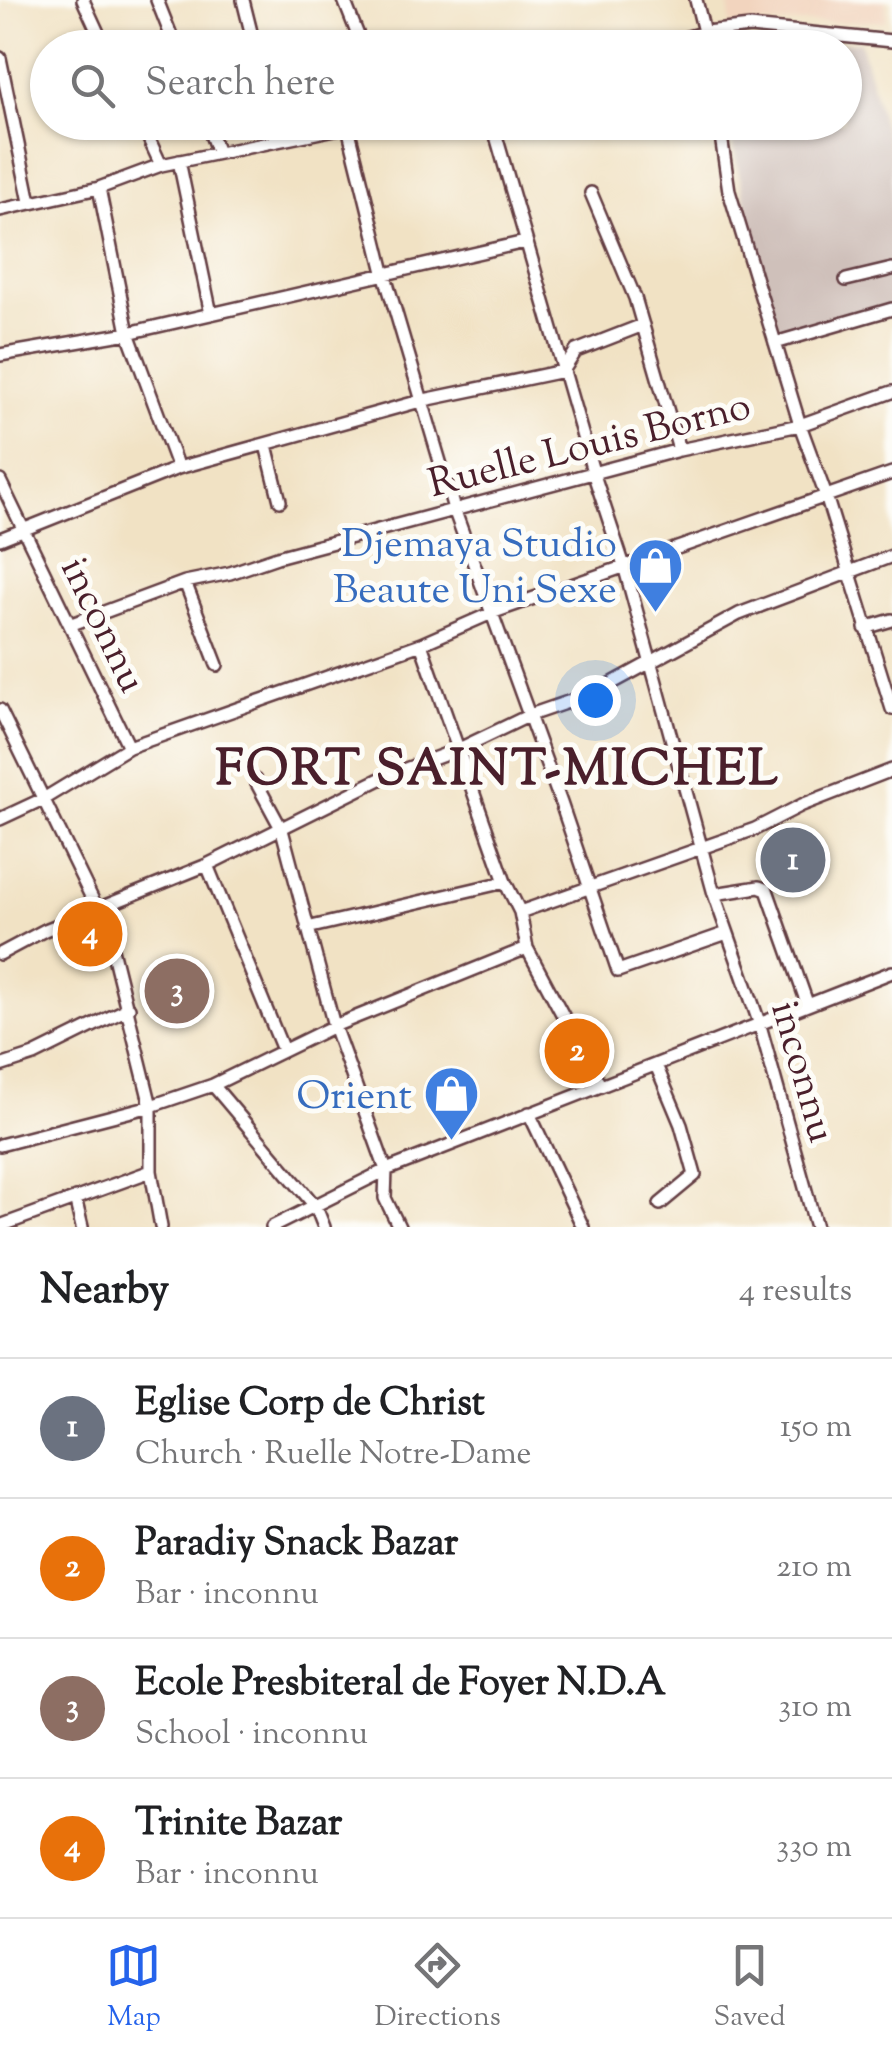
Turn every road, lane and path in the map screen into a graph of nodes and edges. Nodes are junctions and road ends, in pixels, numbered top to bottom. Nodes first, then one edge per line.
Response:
1 (83, 0) edge
2 (157, 0) edge
3 (243, 0) edge
4 (344, 0) edge
5 (696, 0) edge
6 (97, 30) edge
7 (169, 30) edge
8 (250, 30) edge
9 (355, 30) edge
10 (705, 30) edge
11 (724, 30) edge
12 (780, 30) edge
13 (862, 38) edge
14 (892, 41) edge
15 (0, 58) edge
16 (149, 140) edge
17 (213, 140) edge
18 (282, 140) edge
19 (351, 140) edge
20 (497, 140) edge
21 (722, 140) edge
22 (277, 141) joint
23 (218, 153) junction
24 (180, 161) junction
25 (161, 165) junction
26 (100, 188) junction
27 (590, 193) dead end
28 (30, 202) junction
29 (0, 210) edge
30 (526, 242) junction
31 (892, 269) edge
32 (385, 276) junction
33 (846, 280) dead end
34 (892, 308) edge
35 (211, 314) junction
36 (643, 325) junction
37 (128, 333) junction
38 (775, 343) junction
39 (0, 354) edge
40 (564, 370) junction
41 (892, 392) edge
42 (424, 400) junction
43 (800, 424) junction
44 (266, 444) junction
45 (679, 450) junction
46 (178, 468) junction
47 (892, 473) edge
48 (594, 475) junction
49 (0, 482) edge
50 (826, 496) junction
51 (280, 501) dead end
52 (454, 508) junction
53 (21, 530) junction
54 (0, 539) edge
55 (892, 556) edge
56 (624, 569) junction
57 (848, 571) junction
58 (184, 582) junction
59 (494, 612) junction
60 (892, 620) edge
61 (72, 624) junction
62 (866, 628) junction
63 (422, 644) junction
64 (217, 664) dead end
65 (648, 664) junction
66 (891, 701) edge
67 (0, 710) edge
68 (530, 715) junction
69 (129, 748) junction
70 (457, 750) junction
71 (892, 770) edge
72 (255, 780) dead end
73 (45, 798) junction
74 (0, 819) edge
75 (282, 830) junction
76 (702, 848) junction
77 (208, 865) junction
78 (505, 882) junction
79 (589, 889) junction
80 (714, 894) junction
81 (100, 910) junction
82 (520, 912) junction
83 (307, 928) junction
84 (727, 933) junction
85 (526, 948) junction
86 (0, 954) edge
87 (892, 972) edge
88 (808, 1003) junction
89 (129, 1008) junction
90 (759, 1022) junction
91 (334, 1026) junction
92 (283, 1050) junction
93 (656, 1065) junction
94 (0, 1066) edge
95 (600, 1084) junction
96 (213, 1085) junction
97 (151, 1106) junction
98 (530, 1113) junction
99 (0, 1145) edge
100 (386, 1170) junction
101 (151, 1172) junction
102 (75, 1198) junction
103 (660, 1204) dead end
104 (316, 1207) junction
105 (0, 1226) edge
106 (82, 1227) edge
107 (161, 1227) edge
108 (272, 1227) edge
109 (324, 1227) edge
110 (399, 1227) edge
111 (583, 1227) edge
112 (816, 1227) edge

1 - 6 street
2 - 7 street
3 - 8 street
4 - 9 street
5 - 10 street
11 - 12 street
13 - 14 street
15 - 28 street
16 - 25 street
17 - 23 street
18 - 22 street
19 - 32 street
20 - 30 street, inconnu
21 - 38 street
22 - 23 street
23 - 24 street
24 - 25 street
24 - 35 street
25 - 26 street
26 - 28 street
26 - 37 street
27 - 36 street
28 - 29 street
30 - 32 street
30 - 40 street, inconnu
31 - 33 street
32 - 35 street
32 - 42 street
34 - 38 street
35 - 37 street
36 - 40 street, inconnu
36 - 45 street
37 - 39 street
37 - 46 street
38 - 43 street
40 - 42 street, inconnu
40 - 48 street, inconnu
41 - 43 street, Ruelle Louis Borno
42 - 44 street, inconnu
42 - 52 street
43 - 45 street, Ruelle Louis Borno
43 - 50 street
44 - 46 street, inconnu
44 - 51 street
45 - 48 street, Ruelle Louis Borno
46 - 53 street, inconnu
47 - 50 street
48 - 52 street, Ruelle Louis Borno
48 - 56 street, inconnu
49 - 53 street, inconnu
50 - 56 street
50 - 57 street
52 - 58 street, Ruelle Louis Borno
52 - 59 street
53 - 54 street, inconnu
53 - 61 street, inconnu
55 - 57 street
56 - 59 street
56 - 65 street, inconnu
57 - 62 street
57 - 65 street
58 - 61 street, Ruelle Louis Borno
58 - 64 street, inconnu
59 - 63 street
59 - 68 street
60 - 62 street
61 - 69 street, inconnu
62 - 66 street
63 - 69 street
63 - 70 street
65 - 68 street
65 - 76 street, inconnu
67 - 73 street
68 - 70 street
68 - 79 street
69 - 73 street
70 - 75 street
70 - 78 street
71 - 76 street
72 - 75 street
73 - 74 street
73 - 81 street
75 - 77 street
75 - 83 street
76 - 79 street
76 - 80 street, inconnu
77 - 81 street
77 - 92 street
78 - 82 street
78 - 83 street
79 - 82 street
79 - 84 street
80 - 84 street, inconnu
80 - 88 street
81 - 86 street
81 - 89 street
82 - 85 street
83 - 91 street
84 - 90 street, inconnu
85 - 91 street
85 - 95 street
87 - 88 street
88 - 90 street
89 - 94 street
89 - 97 street
90 - 93 street
90 - 112 street, inconnu
91 - 92 street
91 - 100 street
92 - 96 street
93 - 95 street
93 - 103 street
95 - 98 street
96 - 97 street
96 - 104 street
97 - 99 street
97 - 101 street
98 - 100 street
98 - 111 street
100 - 104 street
100 - 110 street
101 - 102 street
101 - 107 street
102 - 105 street
102 - 106 street
104 - 108 street
104 - 109 street

